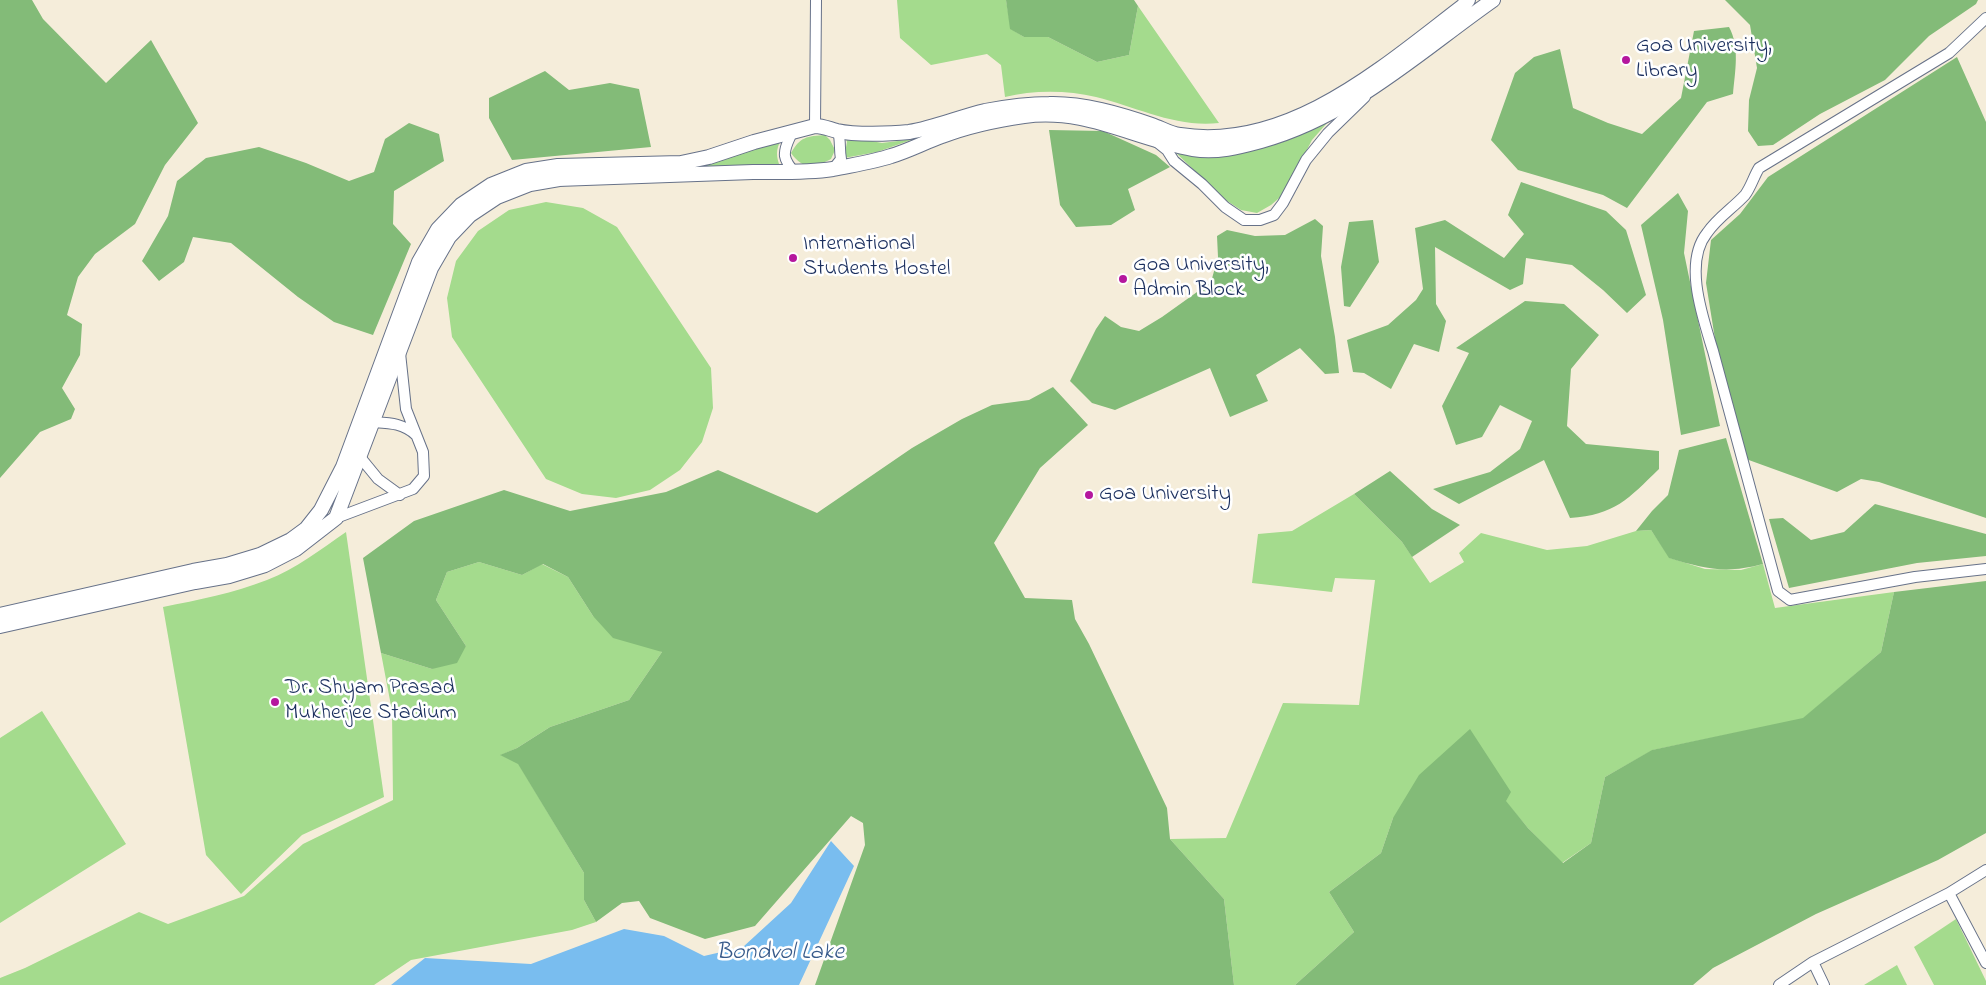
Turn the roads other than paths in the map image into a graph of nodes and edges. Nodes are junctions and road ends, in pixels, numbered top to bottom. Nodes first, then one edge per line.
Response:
1 (816, 0) edge
2 (1468, 0) edge
3 (1494, 0) edge
4 (1986, 18) edge
5 (1377, 86) junction
6 (808, 127) junction
7 (838, 131) junction
8 (790, 137) joint
9 (1154, 140) junction
10 (833, 169) junction
11 (795, 173) junction
12 (394, 353) junction
13 (373, 422) junction
14 (416, 435) junction
15 (360, 457) junction
16 (400, 495) junction
17 (336, 518) junction
18 (1986, 569) edge
19 (184, 579) junction
20 (0, 615) edge
21 (0, 626) edge
22 (1986, 870) edge
23 (1949, 894) junction
24 (1813, 962) junction
25 (1986, 962) edge
26 (1779, 985) edge
27 (1824, 985) edge

1 - 6 street
2 - 7 main road
3 - 5 main road
4 - 18 street
5 - 9 main road
5 - 9 street
6 - 7 main road
6 - 8 main road
6 - 12 main road
7 - 10 street
8 - 11 street
9 - 10 main road
10 - 11 main road
11 - 12 main road
12 - 13 main road
12 - 14 street
12 - 19 main road
13 - 14 street
13 - 15 main road
14 - 16 street
15 - 16 street
15 - 17 main road
16 - 17 street
17 - 19 main road
19 - 20 main road
19 - 21 main road
22 - 23 street
23 - 24 street
23 - 25 street
24 - 26 street
24 - 27 street

